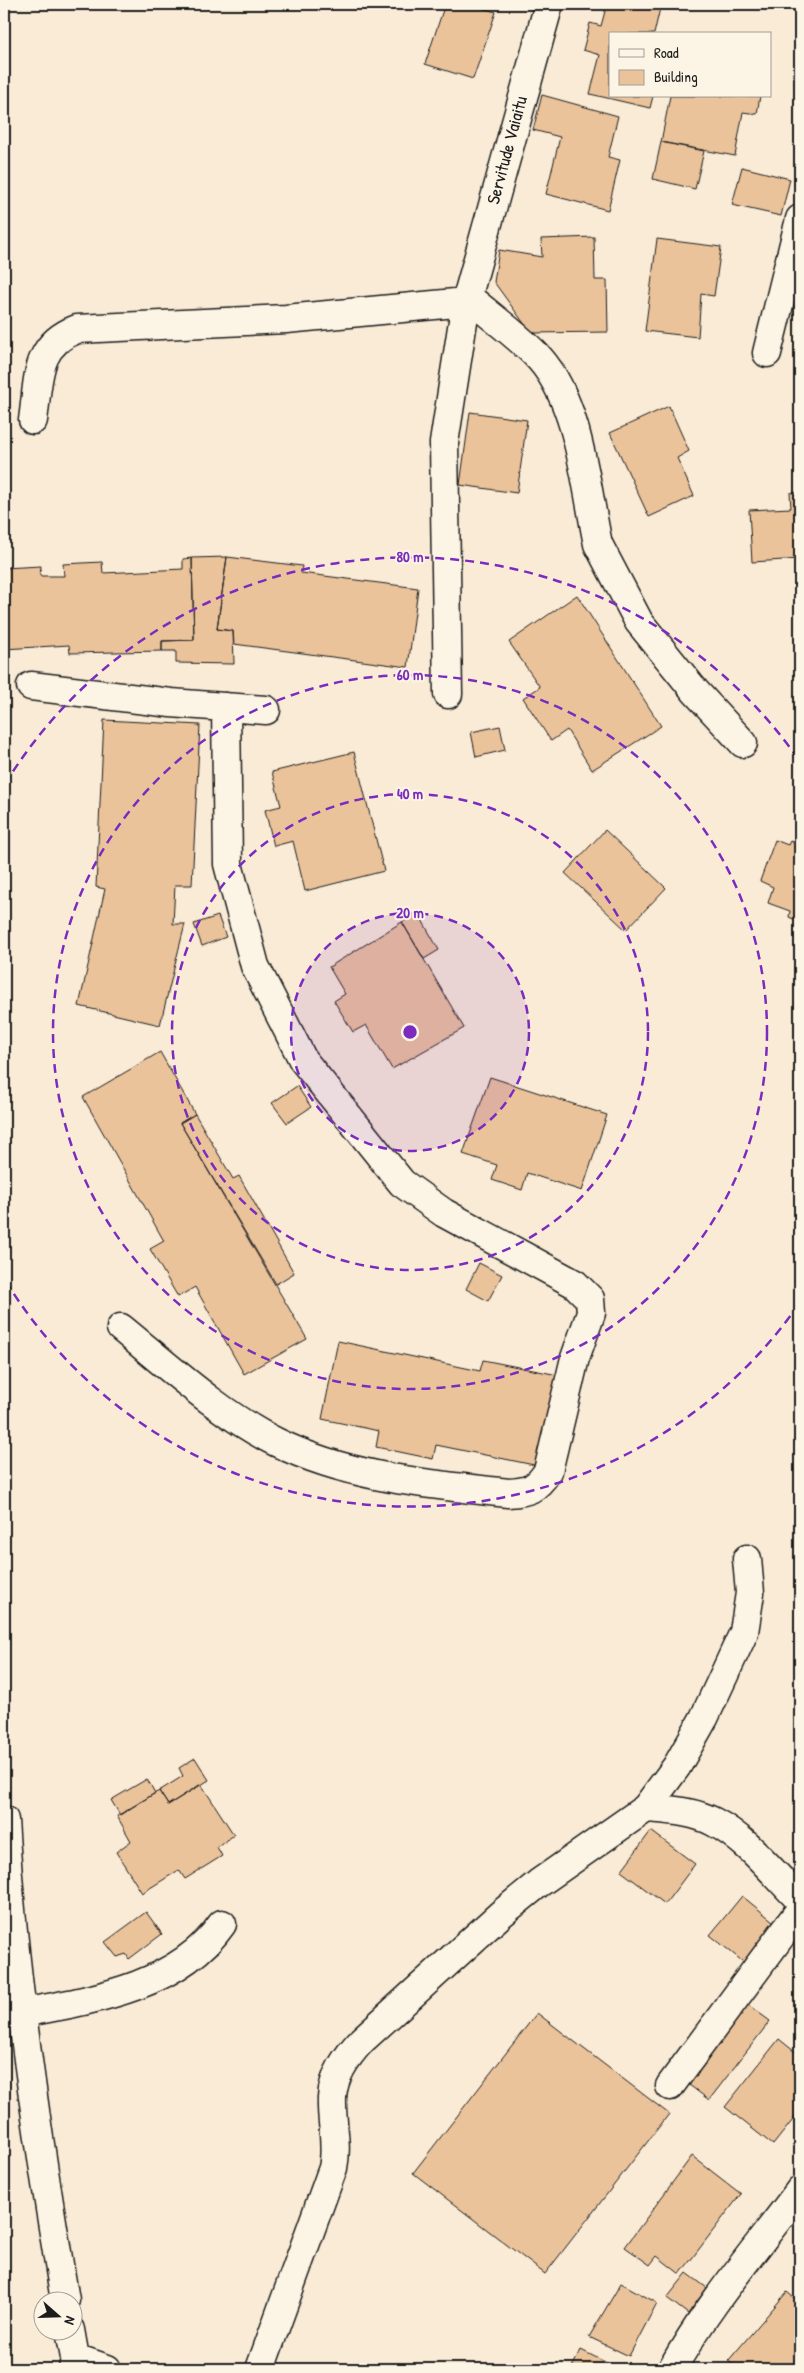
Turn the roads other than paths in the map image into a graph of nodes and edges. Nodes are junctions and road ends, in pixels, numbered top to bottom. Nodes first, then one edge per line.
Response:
1 (548, 4) edge
2 (800, 219) edge
3 (467, 299) junction
4 (766, 353) dead end
5 (33, 420) dead end
6 (31, 686) dead end
7 (448, 694) dead end
8 (226, 707) junction
9 (266, 710) dead end
10 (743, 743) dead end
11 (121, 1328) dead end
12 (747, 1559) dead end
13 (646, 1808) junction
14 (4, 1820) edge
15 (800, 1900) edge
16 (800, 1910) edge
17 (222, 1924) dead end
18 (21, 2013) junction
19 (670, 2086) dead end
20 (800, 2190) edge
21 (63, 2290) edge
22 (71, 2340) edge
23 (74, 2364) edge
24 (107, 2369) edge
25 (260, 2369) edge
26 (672, 2369) edge

1 - 3 street, Servitude Vaiaitu
2 - 4 street
3 - 5 street
3 - 7 street, Servitude Vaiaitu
3 - 10 street
6 - 8 street
8 - 9 street
8 - 11 street
12 - 13 street
13 - 15 street
13 - 25 street
14 - 18 street
16 - 19 street
17 - 18 street
18 - 21 street
20 - 26 street
22 - 23 street
23 - 24 street

